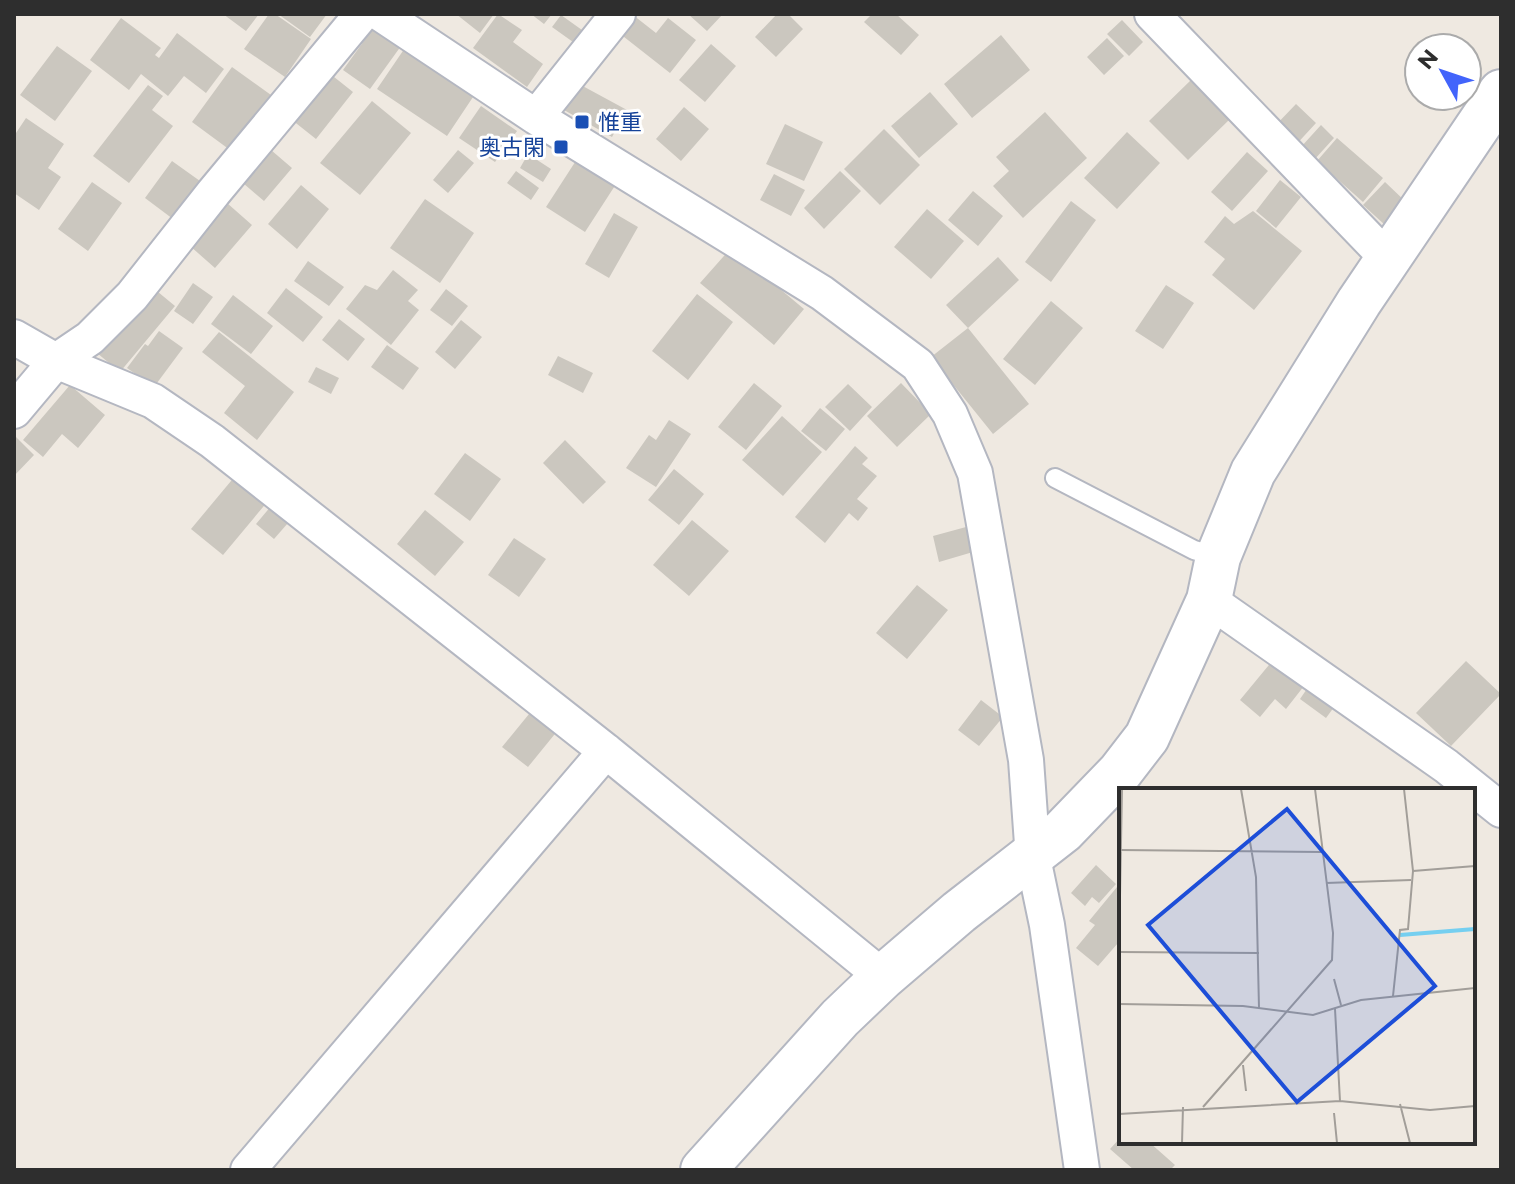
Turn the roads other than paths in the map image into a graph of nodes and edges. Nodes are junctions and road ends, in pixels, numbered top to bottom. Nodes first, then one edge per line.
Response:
1 (362, 14) edge
2 (381, 14) edge
3 (618, 14) edge
4 (1152, 14) edge
5 (1501, 92) edge
6 (536, 117) junction
7 (1388, 259) junction
8 (14, 337) edge
9 (56, 361) junction
10 (14, 411) edge
11 (1055, 478) dead end
12 (1218, 557) junction
13 (1209, 600) junction
14 (606, 751) junction
15 (1474, 788) edge
16 (1475, 789) edge
17 (1501, 810) edge
18 (1033, 858) junction
19 (883, 977) junction
20 (248, 1170) edge
21 (703, 1170) edge
22 (1082, 1170) edge

1 - 9 street
2 - 6 street
3 - 6 street
4 - 7 street
5 - 7 street
6 - 18 street
7 - 12 street
8 - 9 street
9 - 10 street
9 - 14 street
11 - 12 lane
12 - 13 street
13 - 15 street
13 - 18 street
14 - 19 street
14 - 20 street
16 - 17 street
18 - 19 street
18 - 22 street
19 - 21 street

